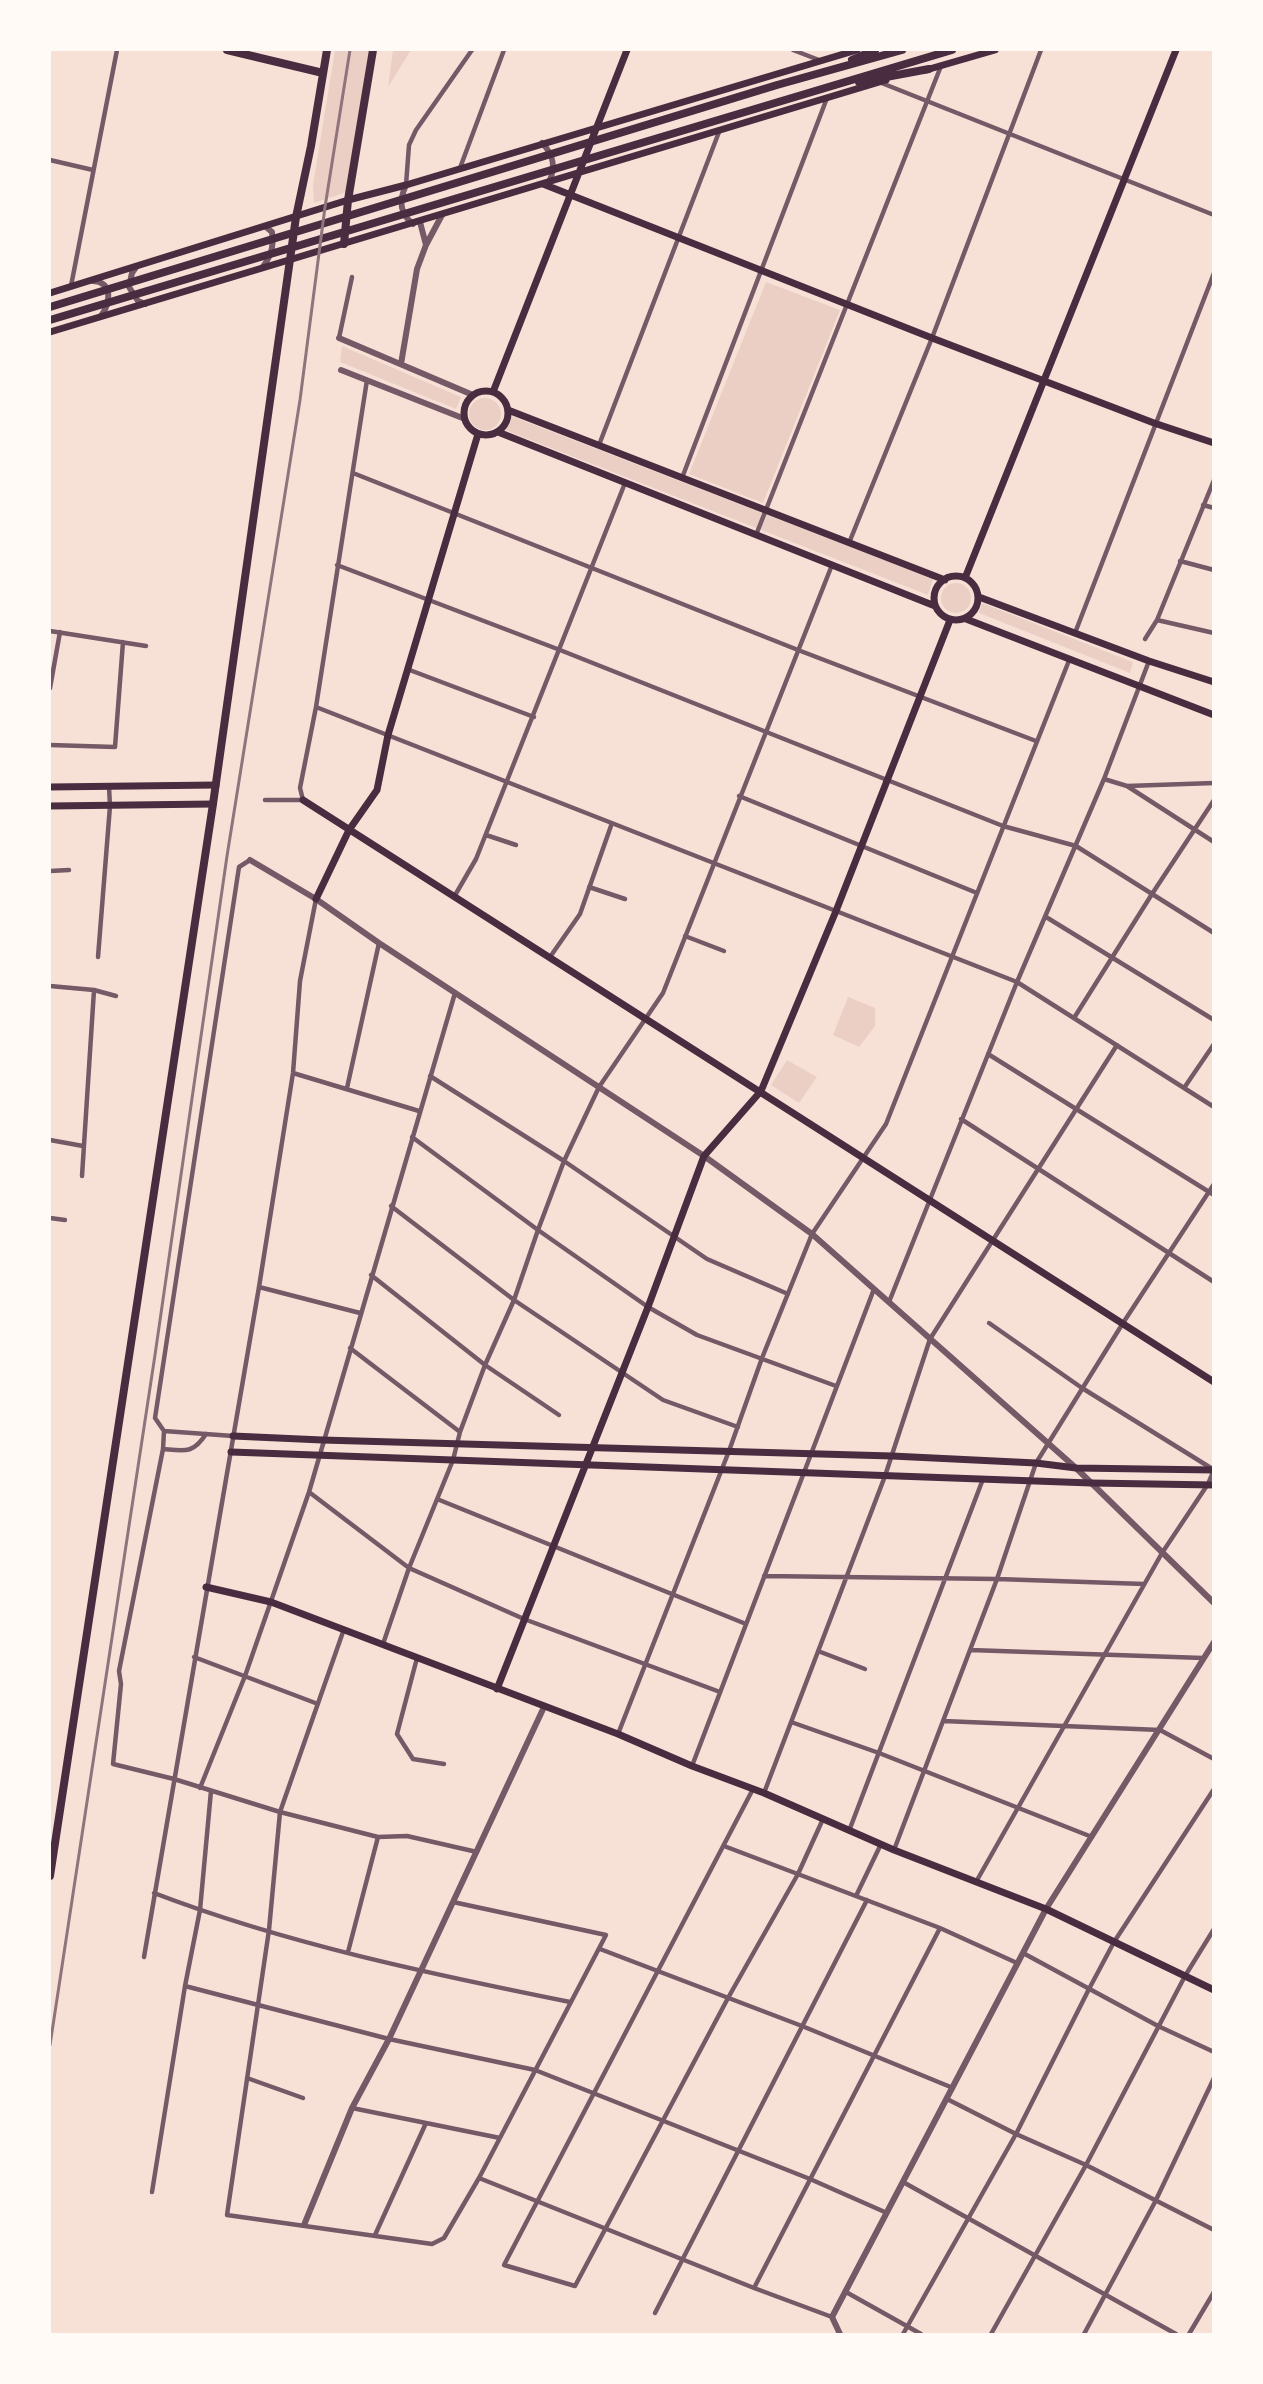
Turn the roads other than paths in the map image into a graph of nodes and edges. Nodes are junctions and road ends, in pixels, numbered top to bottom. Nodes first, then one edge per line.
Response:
1 (117, 50) edge
2 (227, 50) edge
3 (327, 50) edge
4 (373, 50) edge
5 (472, 50) edge
6 (504, 50) edge
7 (627, 50) edge
8 (793, 50) edge
9 (852, 50) edge
10 (875, 50) edge
11 (902, 50) edge
12 (952, 50) edge
13 (995, 50) edge
14 (1041, 50) edge
15 (1176, 50) edge
16 (819, 60) junction
17 (941, 66) junction
18 (929, 69) junction
19 (821, 73) junction
20 (323, 74) junction
21 (879, 82) junction
22 (822, 88) junction
23 (827, 98) junction
24 (926, 101) junction
25 (602, 113) junction
26 (611, 122) junction
27 (596, 126) junction
28 (719, 132) junction
29 (1010, 135) junction
30 (542, 143) junction
31 (50, 160) edge
32 (460, 168) junction
33 (93, 170) junction
34 (578, 174) junction
35 (1125, 179) junction
36 (546, 183) junction
37 (406, 185) junction
38 (569, 194) junction
39 (348, 200) junction
40 (442, 215) junction
41 (1214, 215) edge
42 (296, 217) junction
43 (416, 223) junction
44 (266, 226) junction
45 (680, 238) junction
46 (344, 244) junction
47 (426, 245) junction
48 (290, 260) junction
49 (136, 267) junction
50 (262, 268) junction
51 (762, 271) junction
52 (1214, 273) edge
53 (352, 277) dead end
54 (91, 280) junction
55 (71, 286) junction
56 (50, 293) edge
57 (145, 304) junction
58 (848, 305) junction
59 (50, 307) edge
60 (101, 316) junction
61 (50, 320) edge
62 (50, 332) edge
63 (339, 338) joint
64 (932, 338) junction
65 (401, 364) junction
66 (341, 370) dead end
67 (367, 380) junction
68 (1043, 380) junction
69 (493, 392) junction
70 (473, 395) junction
71 (508, 410) junction
72 (465, 419) junction
73 (1154, 423) junction
74 (498, 432) junction
75 (478, 434) junction
76 (1214, 443) edge
77 (599, 445) junction
78 (352, 473) junction
79 (682, 478) junction
80 (1214, 480) edge
81 (625, 483) junction
82 (1203, 505) junction
83 (1214, 508) edge
84 (766, 511) junction
85 (454, 513) junction
86 (756, 535) junction
87 (849, 543) junction
88 (1180, 561) junction
89 (337, 565) junction
90 (832, 565) junction
91 (592, 567) junction
92 (1214, 570) edge
93 (965, 578) junction
94 (945, 580) junction
95 (979, 597) junction
96 (428, 599) junction
97 (935, 606) junction
98 (966, 619) junction
99 (950, 620) junction
100 (1157, 620) junction
101 (50, 631) edge
102 (60, 632) junction
103 (1075, 633) junction
104 (1214, 633) edge
105 (1145, 639) dead end
106 (123, 642) junction
107 (146, 646) dead end
108 (560, 650) junction
109 (798, 650) junction
110 (1070, 657) junction
111 (1149, 661) junction
112 (407, 669) junction
113 (1214, 682) edge
114 (1140, 686) junction
115 (50, 688) edge
116 (919, 697) junction
117 (316, 707) junction
118 (1214, 714) edge
119 (534, 717) junction
120 (765, 731) junction
121 (388, 735) junction
122 (1036, 741) junction
123 (50, 746) edge
124 (1104, 779) junction
125 (507, 782) junction
126 (886, 782) junction
127 (1214, 783) edge
128 (216, 785) junction
129 (1127, 786) junction
130 (109, 787) junction
131 (50, 788) edge
132 (739, 796) junction
133 (265, 800) dead end
134 (303, 800) junction
135 (1214, 800) edge
136 (213, 804) junction
137 (50, 806) edge
138 (110, 806) junction
139 (612, 822) junction
140 (1003, 826) junction
141 (1193, 829) junction
142 (349, 830) junction
143 (486, 835) junction
144 (1214, 842) edge
145 (516, 845) dead end
146 (861, 846) junction
147 (1076, 846) junction
148 (250, 860) joint
149 (714, 862) junction
150 (69, 870) dead end
151 (50, 871) edge
152 (589, 887) junction
153 (977, 894) junction
154 (1152, 894) junction
155 (454, 897) junction
156 (316, 898) junction
157 (625, 899) dead end
158 (836, 911) junction
159 (1046, 917) junction
160 (1214, 933) edge
161 (685, 936) junction
162 (380, 943) junction
163 (724, 951) dead end
164 (953, 956) junction
165 (98, 957) dead end
166 (550, 957) junction
167 (1112, 958) junction
168 (1017, 982) junction
169 (50, 986) edge
170 (94, 990) junction
171 (455, 993) junction
172 (116, 996) dead end
173 (646, 1018) junction
174 (1074, 1018) junction
175 (1214, 1020) edge
176 (1214, 1044) edge
177 (1117, 1046) junction
178 (988, 1054) junction
179 (293, 1073) junction
180 (430, 1076) junction
181 (599, 1087) junction
182 (347, 1088) junction
183 (1184, 1088) junction
184 (761, 1091) junction
185 (1214, 1107) edge
186 (1076, 1110) junction
187 (419, 1111) junction
188 (962, 1119) junction
189 (412, 1137) junction
190 (50, 1140) edge
191 (83, 1146) junction
192 (704, 1156) junction
193 (864, 1157) junction
194 (564, 1161) junction
195 (1038, 1168) junction
196 (82, 1176) dead end
197 (1214, 1184) edge
198 (1211, 1194) edge
199 (929, 1199) junction
200 (391, 1206) junction
201 (50, 1218) edge
202 (65, 1221) dead end
203 (538, 1230) junction
204 (812, 1234) junction
205 (674, 1237) junction
206 (992, 1239) junction
207 (1169, 1253) junction
208 (371, 1275) junction
209 (1214, 1282) edge
210 (259, 1287) junction
211 (874, 1289) junction
212 (788, 1293) junction
213 (514, 1300) junction
214 (889, 1302) junction
215 (648, 1307) junction
216 (360, 1313) junction
217 (989, 1323) dead end
218 (1123, 1323) junction
219 (930, 1339) junction
220 (350, 1348) junction
221 (762, 1358) junction
222 (485, 1365) junction
223 (622, 1372) junction
224 (1214, 1382) edge
225 (836, 1386) junction
226 (1082, 1388) junction
227 (559, 1415) dead end
228 (738, 1427) junction
229 (164, 1431) junction
230 (460, 1432) junction
231 (206, 1434) junction
232 (233, 1436) junction
233 (322, 1440) junction
234 (1047, 1443) junction
235 (457, 1444) junction
236 (591, 1447) junction
237 (163, 1449) junction
238 (729, 1451) junction
239 (231, 1452) junction
240 (810, 1454) junction
241 (319, 1455) junction
242 (892, 1456) junction
243 (453, 1460) junction
244 (1036, 1463) junction
245 (584, 1466) junction
246 (1076, 1468) junction
247 (722, 1470) junction
248 (1214, 1470) edge
249 (803, 1473) junction
250 (885, 1476) junction
251 (982, 1479) junction
252 (1030, 1480) junction
253 (1090, 1483) junction
254 (1210, 1484) edge
255 (309, 1492) junction
256 (437, 1499) junction
257 (553, 1546) junction
258 (1161, 1553) junction
259 (409, 1568) junction
260 (764, 1576) junction
261 (846, 1577) junction
262 (945, 1578) junction
263 (997, 1579) junction
264 (1144, 1584) junction
265 (206, 1587) junction
266 (673, 1594) junction
267 (271, 1602) junction
268 (1214, 1604) edge
269 (524, 1619) junction
270 (746, 1624) junction
271 (344, 1629) junction
272 (1214, 1642) edge
273 (383, 1644) junction
274 (970, 1650) junction
275 (818, 1651) junction
276 (1103, 1656) junction
277 (194, 1658) junction
278 (417, 1658) junction
279 (1203, 1658) junction
280 (646, 1665) junction
281 (865, 1669) dead end
282 (245, 1676) junction
283 (497, 1689) junction
284 (720, 1692) junction
285 (318, 1704) junction
286 (544, 1707) junction
287 (943, 1721) junction
288 (791, 1722) junction
289 (1064, 1726) junction
290 (1160, 1730) junction
291 (618, 1734) junction
292 (879, 1753) junction
293 (1214, 1759) edge
294 (444, 1764) dead end
295 (692, 1766) junction
296 (924, 1771) junction
297 (174, 1779) junction
298 (200, 1788) junction
299 (753, 1789) junction
300 (1214, 1790) edge
301 (211, 1791) junction
302 (764, 1793) junction
303 (1017, 1809) junction
304 (280, 1812) junction
305 (823, 1819) junction
306 (849, 1831) junction
307 (378, 1837) junction
308 (1092, 1837) junction
309 (881, 1844) junction
310 (724, 1846) junction
311 (894, 1850) junction
312 (477, 1852) junction
313 (798, 1874) junction
314 (50, 1876) edge
315 (976, 1882) junction
316 (154, 1893) junction
317 (856, 1896) junction
318 (867, 1900) junction
319 (453, 1902) junction
320 (1046, 1909) junction
321 (200, 1910) junction
322 (940, 1928) junction
323 (1214, 1929) edge
324 (269, 1930) junction
325 (1114, 1942) junction
326 (600, 1949) junction
327 (348, 1952) junction
328 (1023, 1953) junction
329 (144, 1957) dead end
330 (1017, 1963) junction
331 (659, 1970) junction
332 (421, 1972) junction
333 (1185, 1976) junction
334 (185, 1986) junction
335 (1089, 1989) junction
336 (1214, 1990) edge
337 (728, 1998) junction
338 (570, 2002) junction
339 (257, 2005) junction
340 (802, 2026) junction
341 (1158, 2026) junction
342 (389, 2039) junction
343 (1214, 2052) edge
344 (875, 2055) junction
345 (535, 2070) junction
346 (247, 2078) junction
347 (1214, 2078) edge
348 (953, 2088) junction
349 (594, 2094) junction
350 (303, 2098) dead end
351 (947, 2099) junction
352 (352, 2108) junction
353 (662, 2122) junction
354 (426, 2123) junction
355 (1016, 2134) junction
356 (500, 2138) junction
357 (739, 2150) junction
358 (1086, 2165) junction
359 (479, 2178) junction
360 (810, 2179) junction
361 (903, 2182) junction
362 (152, 2192) dead end
363 (538, 2201) junction
364 (1155, 2202) junction
365 (887, 2212) junction
366 (968, 2219) junction
367 (304, 2225) junction
368 (605, 2229) junction
369 (1214, 2230) edge
370 (375, 2235) junction
371 (1035, 2256) junction
372 (682, 2260) junction
373 (753, 2288) junction
374 (846, 2292) junction
375 (1214, 2292) edge
376 (1106, 2296) junction
377 (655, 2313) dead end
378 (832, 2317) junction
379 (908, 2328) junction
380 (840, 2334) edge
381 (903, 2334) edge
382 (921, 2334) edge
383 (991, 2334) edge
384 (1084, 2334) edge
385 (1176, 2334) edge
386 (1189, 2334) edge

1 - 33 street
2 - 20 main road
3 - 20 main road
4 - 39 main road
5 - 37 street
6 - 32 street
7 - 25 main road
8 - 16 street
9 - 16 main road
10 - 19 main road
11 - 19 main road
12 - 22 main road
13 - 17 main road
14 - 29 street
15 - 35 main road
16 - 26 main road
17 - 18 main road
17 - 24 street
18 - 21 main road
18 - 22 main road
19 - 59 main road
20 - 42 main road
21 - 23 main road
21 - 24 street
22 - 61 main road
23 - 28 main road
23 - 51 street
24 - 29 street
24 - 58 street
25 - 26 street
25 - 27 main road
26 - 27 main road
27 - 30 main road
27 - 34 main road
28 - 34 main road
28 - 45 street
29 - 35 street
29 - 64 street
30 - 32 main road
30 - 36 street
31 - 33 street
32 - 37 main road
33 - 55 street
34 - 36 main road
34 - 38 main road
35 - 41 street
35 - 68 main road
36 - 38 main road
36 - 40 main road
37 - 39 main road
37 - 43 street
38 - 45 main road
38 - 69 main road
39 - 42 main road
39 - 46 main road
40 - 43 main road
40 - 47 street
42 - 44 main road
42 - 48 main road
43 - 46 main road
43 - 47 street
44 - 49 main road
44 - 50 street
45 - 51 main road
45 - 77 street
46 - 48 main road
47 - 65 street
48 - 50 main road
48 - 128 main road
49 - 54 main road
49 - 57 street
50 - 57 main road
51 - 58 main road
51 - 79 street
52 - 73 street
53 - 63 street
54 - 55 main road
54 - 60 street
55 - 56 main road
57 - 60 main road
58 - 64 main road
58 - 84 street
60 - 62 main road
63 - 65 street
64 - 68 main road
64 - 87 street
65 - 70 street
66 - 67 street
67 - 72 street
67 - 78 street
68 - 73 main road
68 - 93 main road
69 - 70 main road
69 - 71 main road
70 - 72 main road
71 - 74 main road
71 - 77 main road
72 - 75 main road
73 - 76 main road
73 - 103 street
74 - 75 main road
74 - 81 main road
75 - 85 main road
77 - 79 main road
78 - 85 street
78 - 89 street
79 - 84 main road
80 - 82 street
81 - 86 main road
81 - 91 street
82 - 83 street
82 - 88 street
84 - 86 street
84 - 87 main road
85 - 91 street
85 - 96 main road
86 - 90 main road
87 - 94 main road
88 - 92 street
88 - 100 street
89 - 96 street
89 - 117 street
90 - 97 main road
90 - 109 street
91 - 108 street
91 - 109 street
93 - 94 main road
93 - 95 main road
94 - 97 main road
95 - 98 main road
95 - 103 main road
96 - 108 street
96 - 112 main road
97 - 99 main road
98 - 99 main road
98 - 110 main road
99 - 116 main road
100 - 104 street
100 - 105 street
101 - 102 street
102 - 106 street
102 - 115 street
103 - 111 main road
106 - 107 street
106 - 123 street
108 - 119 street
108 - 120 street
109 - 116 street
109 - 120 street
110 - 114 main road
110 - 122 street
111 - 113 main road
111 - 114 street
112 - 119 street
112 - 121 main road
114 - 118 main road
114 - 124 street
116 - 122 street
116 - 126 main road
117 - 121 street
117 - 134 street
119 - 125 street
120 - 126 street
120 - 132 street
121 - 125 street
121 - 142 main road
122 - 140 street
124 - 129 street
124 - 147 street
125 - 139 street
125 - 143 street
126 - 140 street
126 - 146 main road
127 - 129 street
128 - 130 main road
128 - 136 main road
129 - 141 street
130 - 131 main road
130 - 138 street
132 - 146 street
132 - 149 street
133 - 134 street
134 - 142 main road
135 - 141 street
136 - 138 main road
136 - 314 main road
137 - 138 main road
138 - 165 street
139 - 149 street
139 - 152 street
140 - 147 street
140 - 153 street
141 - 144 street
141 - 154 street
142 - 155 main road
142 - 156 main road
143 - 145 street
143 - 155 street
146 - 153 street
146 - 158 main road
147 - 154 street
147 - 159 street
148 - 156 street
148 - 229 street
149 - 158 street
149 - 161 street
150 - 151 street
152 - 157 street
152 - 166 street
153 - 164 street
154 - 160 street
154 - 167 street
155 - 166 main road
156 - 162 street
156 - 179 street
158 - 164 street
158 - 184 main road
159 - 167 street
159 - 168 street
161 - 163 street
161 - 173 street
162 - 171 street
162 - 182 street
164 - 168 street
164 - 193 street
166 - 173 main road
167 - 174 street
167 - 175 street
168 - 174 street
168 - 178 street
169 - 170 street
170 - 172 street
170 - 191 street
171 - 180 street
171 - 181 street
173 - 181 street
173 - 184 main road
174 - 177 street
176 - 183 street
177 - 183 street
177 - 186 street
178 - 186 street
178 - 188 street
179 - 182 street
179 - 210 street
180 - 187 street
180 - 194 street
181 - 192 street
181 - 194 street
182 - 187 street
183 - 185 street
184 - 192 main road
184 - 193 main road
186 - 195 street
186 - 198 street
187 - 189 street
188 - 195 street
188 - 199 street
189 - 200 street
189 - 203 street
190 - 191 street
191 - 196 street
192 - 204 street
192 - 205 main road
193 - 199 main road
193 - 204 street
194 - 203 street
194 - 205 street
195 - 206 street
195 - 207 street
197 - 198 street
198 - 207 street
199 - 206 main road
199 - 214 street
200 - 208 street
200 - 213 street
201 - 202 street
203 - 213 street
203 - 215 street
204 - 211 street
204 - 212 street
205 - 212 street
205 - 215 main road
206 - 218 main road
206 - 219 street
207 - 209 street
207 - 218 street
208 - 216 street
208 - 222 street
210 - 216 street
210 - 232 street
211 - 214 street
211 - 225 street
212 - 221 street
213 - 222 street
213 - 223 street
214 - 219 street
215 - 221 street
215 - 223 main road
216 - 220 street
217 - 226 street
218 - 224 main road
218 - 226 street
219 - 234 street
219 - 242 street
220 - 230 street
220 - 233 street
221 - 225 street
221 - 228 street
222 - 227 street
222 - 230 street
223 - 228 street
223 - 236 main road
225 - 240 street
226 - 234 street
226 - 248 street
228 - 238 street
229 - 231 street
229 - 237 street
230 - 235 street
231 - 232 street
231 - 237 street
232 - 233 main road
232 - 239 street
233 - 235 main road
233 - 241 street
234 - 244 street
234 - 246 street
235 - 236 main road
235 - 243 street
236 - 238 main road
236 - 245 main road
237 - 297 street
238 - 240 main road
238 - 247 street
239 - 241 main road
239 - 265 street
240 - 242 main road
240 - 249 street
241 - 243 main road
241 - 255 street
242 - 244 main road
242 - 250 street
243 - 245 main road
243 - 256 street
244 - 246 main road
244 - 252 street
245 - 247 main road
245 - 257 main road
246 - 248 main road
246 - 253 street
247 - 249 main road
247 - 266 street
248 - 254 street
249 - 250 main road
249 - 260 street
250 - 251 main road
250 - 261 street
251 - 252 main road
251 - 262 street
252 - 253 main road
252 - 263 street
253 - 254 main road
253 - 258 street
254 - 258 street
255 - 259 street
255 - 267 street
256 - 257 street
256 - 259 street
257 - 266 street
257 - 269 main road
258 - 264 street
258 - 268 street
259 - 269 street
259 - 273 street
260 - 261 street
260 - 270 street
261 - 262 street
261 - 275 street
262 - 263 street
262 - 292 street
263 - 264 street
263 - 274 street
264 - 276 street
265 - 267 main road
265 - 277 street
266 - 270 street
266 - 280 street
267 - 271 main road
267 - 282 street
269 - 280 street
269 - 283 main road
270 - 284 street
271 - 273 main road
271 - 285 street
272 - 279 street
273 - 278 main road
274 - 276 street
274 - 287 street
275 - 281 street
275 - 288 street
276 - 279 street
276 - 289 street
277 - 282 street
277 - 297 street
278 - 283 main road
278 - 294 street
279 - 290 street
280 - 284 street
280 - 291 street
282 - 285 street
282 - 298 street
283 - 286 main road
284 - 295 street
285 - 304 street
286 - 291 main road
286 - 312 street
287 - 289 street
287 - 296 street
288 - 292 street
288 - 302 street
289 - 290 street
289 - 303 street
290 - 293 street
290 - 308 street
291 - 295 main road
292 - 296 street
292 - 306 street
295 - 299 main road
296 - 303 street
296 - 311 street
297 - 298 street
297 - 316 street
298 - 301 street
299 - 302 main road
299 - 310 street
300 - 325 street
301 - 304 street
301 - 321 street
302 - 305 main road
303 - 308 street
303 - 315 street
304 - 307 street
304 - 324 street
305 - 306 main road
305 - 313 street
306 - 309 main road
307 - 312 street
307 - 327 street
308 - 320 street
309 - 311 main road
309 - 317 street
310 - 313 street
310 - 331 street
311 - 315 main road
312 - 319 street
313 - 317 street
313 - 337 street
315 - 320 main road
316 - 321 street
316 - 329 street
317 - 318 street
318 - 322 street
318 - 340 street
319 - 326 street
319 - 332 street
320 - 325 main road
320 - 328 street
321 - 324 street
321 - 334 street
322 - 330 street
322 - 344 street
323 - 333 street
324 - 327 street
324 - 339 street
325 - 333 main road
325 - 335 street
326 - 331 street
326 - 338 street
327 - 332 street
328 - 330 street
328 - 335 street
330 - 348 street
331 - 337 street
331 - 349 street
332 - 338 street
332 - 342 street
333 - 336 main road
333 - 341 street
334 - 339 street
334 - 362 street
335 - 341 street
335 - 355 street
337 - 340 street
337 - 353 street
338 - 345 street
339 - 342 street
339 - 346 street
340 - 344 street
340 - 357 street
341 - 343 street
341 - 358 street
342 - 345 street
342 - 352 street
344 - 348 street
344 - 360 street
345 - 349 street
345 - 356 street
346 - 350 street
346 - 367 street
347 - 364 street
348 - 351 street
349 - 353 street
349 - 363 street
351 - 355 street
351 - 361 street
352 - 354 street
352 - 367 street
353 - 357 street
353 - 368 street
354 - 356 street
354 - 370 street
355 - 358 street
355 - 366 street
356 - 359 street
357 - 360 street
357 - 372 street
358 - 364 street
358 - 371 street
359 - 363 street
359 - 370 street
360 - 365 street
360 - 373 street
361 - 365 street
361 - 366 street
363 - 368 street
363 - 368 street
364 - 369 street
364 - 376 street
365 - 374 street
366 - 371 street
366 - 379 street
367 - 370 street
368 - 372 street
371 - 376 street
371 - 383 street
372 - 373 street
372 - 377 street
373 - 378 street
374 - 378 street
374 - 379 street
375 - 386 street
376 - 384 street
376 - 385 street
378 - 380 street
379 - 381 street
379 - 382 street

